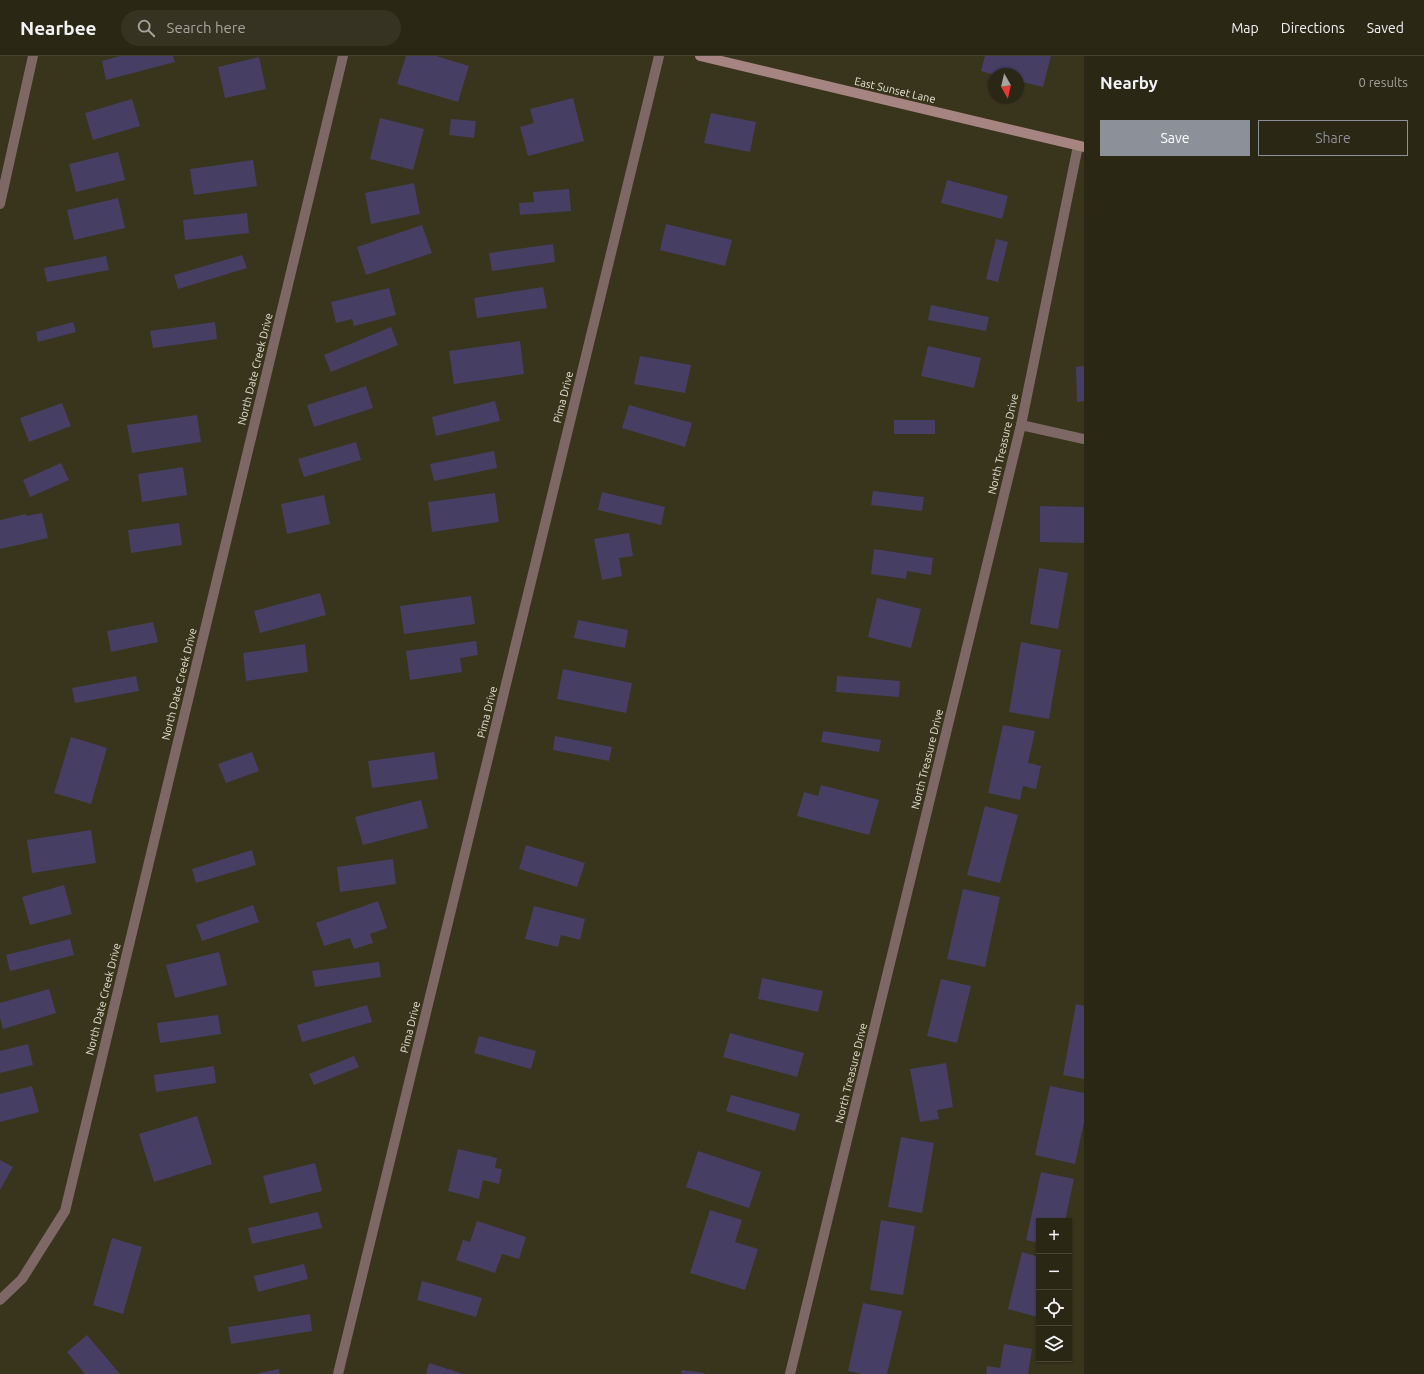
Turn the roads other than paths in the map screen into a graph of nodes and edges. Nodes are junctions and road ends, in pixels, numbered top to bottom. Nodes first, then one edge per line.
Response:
1 (33, 56) edge
2 (343, 56) edge
3 (659, 56) edge
4 (700, 56) edge
5 (1081, 147) edge
6 (0, 204) edge
7 (1021, 425) junction
8 (1084, 439) edge
9 (0, 1300) edge
10 (338, 1374) edge
11 (790, 1374) edge

1 - 6 street
2 - 9 street, North Date Creek Drive
3 - 10 street, Pima Drive
4 - 5 street, East Sunset Lane
5 - 7 street, North Treasure Drive
7 - 8 street
7 - 11 street, North Treasure Drive

